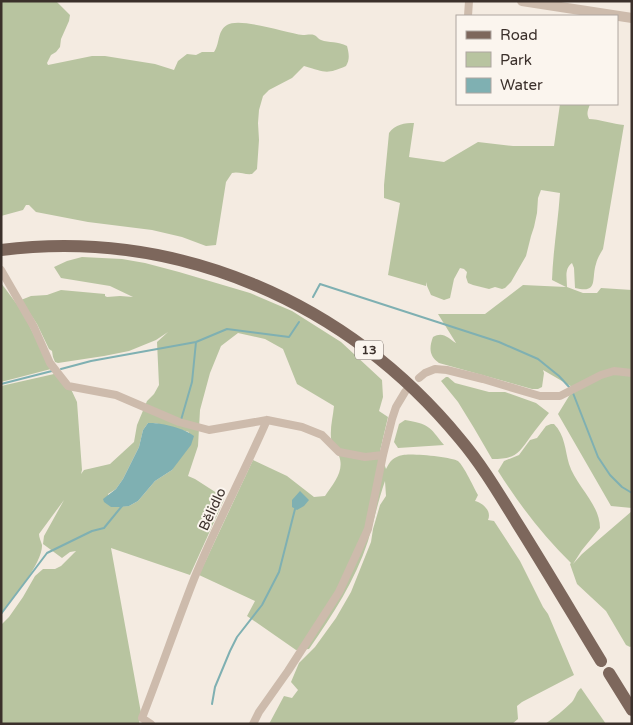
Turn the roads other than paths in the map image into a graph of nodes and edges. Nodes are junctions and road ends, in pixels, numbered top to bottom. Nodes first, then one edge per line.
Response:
1 (470, 1) edge
2 (522, 1) edge
3 (468, 15) edge
4 (613, 15) edge
5 (618, 16) edge
6 (632, 18) edge
7 (1, 250) edge
8 (1, 270) edge
9 (632, 373) edge
10 (419, 378) dead end
11 (405, 392) dead end
12 (267, 420) junction
13 (383, 455) junction
14 (601, 660) dead end
15 (609, 673) dead end
16 (632, 710) edge
17 (150, 724) edge
18 (253, 724) edge

1 - 3 street
2 - 4 street
5 - 6 street
7 - 14 main road, 13
8 - 12 street
9 - 10 street
11 - 13 street
12 - 13 street
12 - 17 street, Bělidlo
13 - 18 street
15 - 16 main road

